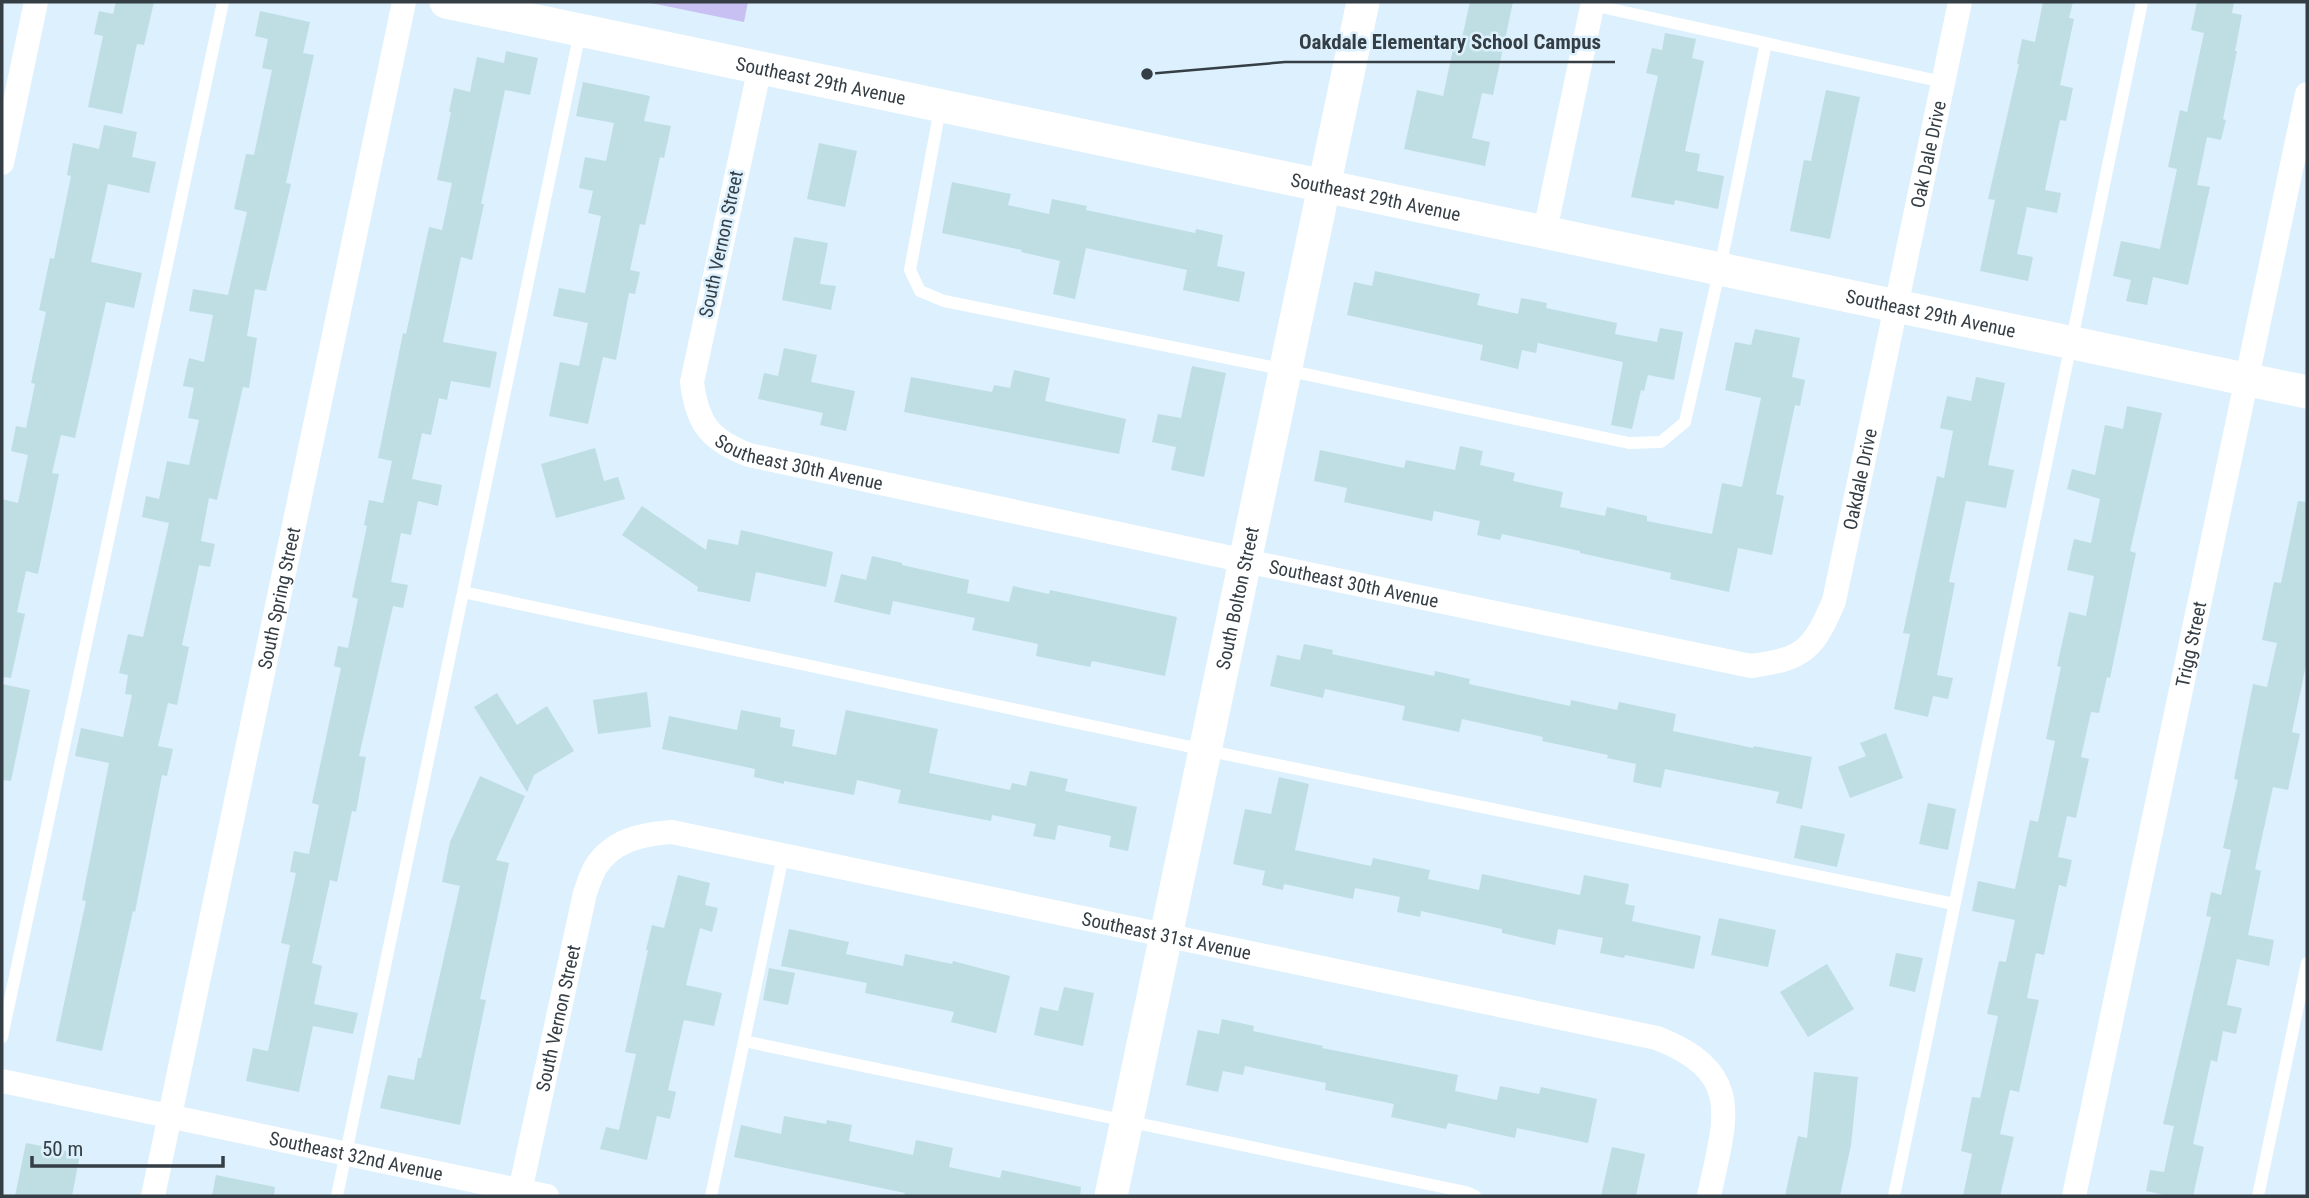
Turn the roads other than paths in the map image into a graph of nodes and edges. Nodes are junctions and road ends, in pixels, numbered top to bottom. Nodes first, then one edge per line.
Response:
1 (36, 2) edge
2 (223, 2) edge
3 (404, 2) edge
4 (446, 2) edge
5 (1363, 2) edge
6 (1960, 2) edge
7 (2142, 2) edge
8 (1592, 4) edge
9 (581, 29) junction
10 (1766, 43) junction
11 (760, 67) junction
12 (1943, 82) junction
13 (2307, 94) edge
14 (941, 105) junction
15 (2, 163) edge
16 (1325, 185) junction
17 (1545, 231) junction
18 (1720, 268) junction
19 (1897, 305) junction
20 (2071, 342) junction
21 (1286, 370) junction
22 (2246, 379) junction
23 (2307, 392) edge
24 (702, 421) joint
25 (1246, 561) junction
26 (463, 592) junction
27 (1808, 648) joint
28 (1205, 750) junction
29 (613, 848) joint
30 (783, 856) junction
31 (1954, 904) junction
32 (1165, 936) junction
33 (2307, 963) edge
34 (2, 1037) edge
35 (744, 1041) junction
36 (2, 1081) edge
37 (170, 1117) junction
38 (1126, 1121) junction
39 (346, 1153) junction
40 (519, 1193) edge
41 (153, 1196) edge
42 (337, 1196) edge
43 (547, 1196) edge
44 (711, 1196) edge
45 (1111, 1196) edge
46 (1475, 1196) edge
47 (1709, 1196) edge
48 (1894, 1196) edge
49 (2074, 1196) edge
50 (2258, 1196) edge

1 - 15 street
2 - 34 lane
3 - 37 street, South Spring Street
4 - 9 street, Southeast 29th Avenue
5 - 16 street, South Bolton Street
6 - 12 street, Oak Dale Drive
7 - 20 lane
8 - 10 lane
8 - 17 street
9 - 11 street, Southeast 29th Avenue
9 - 26 lane
10 - 12 lane
10 - 18 lane
11 - 14 street, Southeast 29th Avenue
11 - 24 street, South Vernon Street
12 - 19 street, Oak Dale Drive
13 - 22 street, Trigg Street
14 - 16 street, Southeast 29th Avenue
14 - 21 lane
16 - 17 street, Southeast 29th Avenue
16 - 21 street, South Bolton Street
17 - 18 street, Southeast 29th Avenue
18 - 19 street, Southeast 29th Avenue
18 - 21 lane
19 - 20 street, Southeast 29th Avenue
19 - 27 street, Oakdale Drive
20 - 22 street, Southeast 29th Avenue
20 - 31 lane
21 - 25 street, South Bolton Street
22 - 23 street, Southeast 29th Avenue
22 - 49 street, Trigg Street
24 - 25 street, Southeast 30th Avenue
25 - 27 street, Southeast 30th Avenue
25 - 28 street, South Bolton Street
26 - 28 lane
26 - 39 lane
28 - 31 lane
28 - 32 street, South Bolton Street
29 - 30 street, Southeast 31st Avenue
29 - 40 street, South Vernon Street
30 - 32 street, Southeast 31st Avenue
30 - 35 lane
31 - 48 lane
32 - 38 street, South Bolton Street
32 - 47 street, Southeast 31st Avenue
33 - 50 lane
35 - 38 lane
35 - 44 lane
36 - 37 street, Southeast 32nd Avenue
37 - 39 street, Southeast 32nd Avenue
37 - 41 street, South Spring Street
38 - 45 street, South Bolton Street
38 - 46 lane
39 - 40 street, Southeast 32nd Avenue
39 - 42 lane
40 - 43 street, Southeast 32nd Avenue

